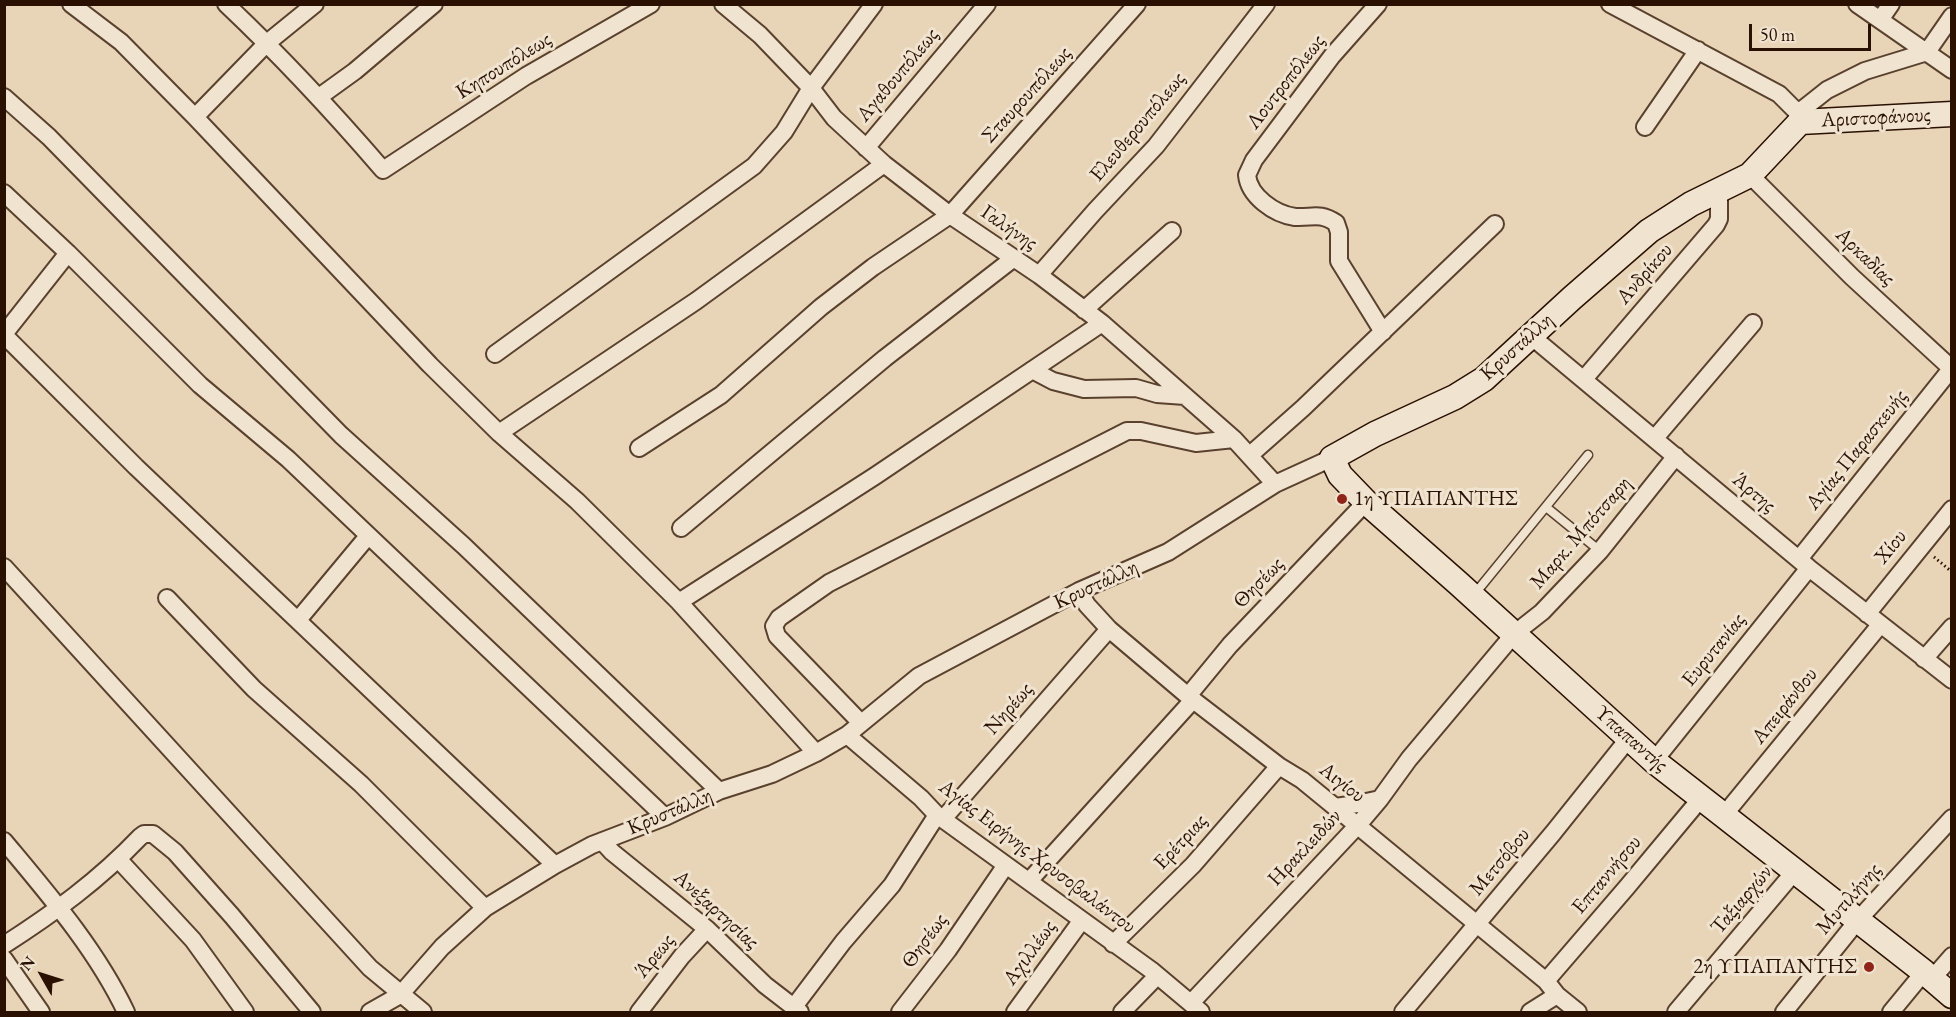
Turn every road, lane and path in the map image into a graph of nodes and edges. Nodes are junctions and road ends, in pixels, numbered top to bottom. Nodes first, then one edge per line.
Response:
1 (71, 4) edge
2 (226, 4) edge
3 (315, 4) edge
4 (434, 4) edge
5 (651, 4) edge
6 (723, 4) edge
7 (874, 4) edge
8 (987, 4) edge
9 (1137, 4) edge
10 (1266, 4) edge
11 (1378, 4) edge
12 (1610, 4) edge
13 (1857, 4) edge
14 (1892, 4) edge
15 (1952, 16) edge
16 (1880, 20) junction
17 (267, 43) junction
18 (1698, 50) junction
19 (1927, 52) junction
20 (1952, 70) edge
21 (811, 88) junction
22 (4, 97) edge
23 (319, 97) junction
24 (1952, 114) edge
25 (195, 117) junction
26 (1799, 117) junction
27 (1645, 128) dead end
28 (866, 148) junction
29 (884, 164) junction
30 (1750, 175) junction
31 (1719, 190) junction
32 (4, 193) edge
33 (950, 215) junction
34 (1495, 224) dead end
35 (1172, 231) dead end
36 (68, 253) junction
37 (1014, 258) junction
38 (1039, 275) junction
39 (1084, 310) junction
40 (1102, 323) junction
41 (1753, 323) dead end
42 (1383, 332) junction
43 (4, 335) edge
44 (1531, 336) junction
45 (495, 354) dead end
46 (1951, 369) edge
47 (1032, 370) junction
48 (1584, 379) junction
49 (1185, 396) junction
50 (499, 433) junction
51 (1655, 438) junction
52 (1234, 439) junction
53 (639, 448) dead end
54 (1250, 455) junction
55 (1588, 455) dead end
56 (1676, 456) junction
57 (1332, 458) junction
58 (1275, 484) junction
59 (1366, 502) junction
60 (1546, 507) junction
61 (1952, 509) edge
62 (681, 528) dead end
63 (368, 536) junction
64 (1921, 546) junction
65 (1600, 551) junction
66 (1804, 563) junction
67 (4, 567) edge
68 (1952, 572) edge
69 (1079, 591) junction
70 (1473, 596) junction
71 (167, 598) dead end
72 (679, 602) junction
73 (1866, 614) junction
74 (298, 620) junction
75 (1880, 625) junction
76 (1952, 627) edge
77 (1109, 629) junction
78 (1514, 634) junction
79 (1924, 659) junction
80 (1952, 680) edge
81 (1190, 698) junction
82 (861, 723) junction
83 (847, 735) junction
84 (1629, 738) junction
85 (816, 753) junction
86 (1654, 761) junction
87 (1279, 766) junction
88 (719, 791) junction
89 (1702, 797) junction
90 (1380, 799) junction
91 (1335, 807) junction
92 (1724, 815) junction
93 (665, 816) junction
94 (940, 817) junction
95 (1952, 818) edge
96 (1358, 825) junction
97 (4, 841) edge
98 (602, 841) junction
99 (118, 860) junction
100 (555, 865) junction
101 (1006, 866) junction
102 (1795, 872) junction
103 (1029, 880) junction
104 (485, 908) junction
105 (60, 909) junction
106 (1082, 920) junction
107 (1858, 920) junction
108 (1477, 924) junction
109 (707, 929) junction
110 (1113, 944) junction
111 (4, 945) edge
112 (1952, 956) edge
113 (4, 959) edge
114 (1157, 976) junction
115 (1928, 976) junction
116 (1546, 981) junction
117 (400, 995) junction
118 (1557, 995) junction
119 (1952, 996) edge
120 (1196, 1008) edge
121 (796, 1010) edge
122 (41, 1012) edge
123 (126, 1012) edge
124 (245, 1012) edge
125 (312, 1012) edge
126 (370, 1012) edge
127 (423, 1012) edge
128 (639, 1012) edge
129 (900, 1012) edge
130 (1014, 1012) edge
131 (1122, 1012) edge
132 (1403, 1012) edge
133 (1530, 1012) edge
134 (1578, 1012) edge
135 (1676, 1012) edge
136 (1784, 1012) edge
137 (1891, 1012) edge

1 - 25 street
2 - 17 street
3 - 17 street
4 - 23 street
5 - 23 street, Κηπουπόλεως
6 - 21 street, Γαλήνης
7 - 21 street
8 - 28 street, Αγαθουπόλεως
9 - 33 street, Σταυρουπόλεως
10 - 38 street, Ελευθερουπόλεως
11 - 42 street, Λουτροπόλεως
12 - 18 street
13 - 16 street
14 - 16 street
15 - 19 street
16 - 19 street
17 - 23 street
17 - 25 street
18 - 26 street
18 - 27 street
19 - 20 street
19 - 26 street
21 - 28 street, Γαλήνης
21 - 45 street
22 - 88 street
24 - 26 street, Αριστοφάνους
25 - 50 street
26 - 30 street, Κρυστάλλη
28 - 29 street, Γαλήνης
29 - 33 street, Γαλήνης
29 - 50 street
30 - 31 street, Κρυστάλλη
30 - 46 street, Αρκαδίας
31 - 44 street, Κρυστάλλη
31 - 48 street, Ανδρίκου
32 - 36 street
33 - 37 street, Γαλήνης
33 - 53 street, Σταυρουπόλεως
34 - 42 street
35 - 39 street
36 - 43 street
36 - 63 street
37 - 38 street, Γαλήνης
37 - 62 street
38 - 39 street, Γαλήνης
39 - 40 street, Γαλήνης
40 - 47 street
40 - 49 street, Γαλήνης
41 - 51 street
42 - 54 street
43 - 74 street
44 - 48 street, Άρτης
44 - 57 street, Κρυστάλλη
46 - 66 street, Αγίας Παρασκευής
47 - 49 street
47 - 72 street
48 - 51 street, Άρτης
49 - 52 street, Γαλήνης
50 - 72 street
51 - 56 street, Άρτης
52 - 54 street, Γαλήνης
52 - 82 street
54 - 58 street, Γαλήνης
55 - 60 lane
56 - 65 street, Μαρκ. Μπότσαρη
56 - 66 street, Άρτης
57 - 58 street, Κρυστάλλη
57 - 59 street, Υπαπαντής
58 - 69 street, Κρυστάλλη
59 - 70 street, Υπαπαντής
59 - 81 street, Θησέως
60 - 65 lane
60 - 70 lane
61 - 64 street, Χίου
63 - 74 street
63 - 93 street
64 - 68 path
64 - 73 street, Χίου
65 - 78 street, Μαρκ. Μπότσαρη
66 - 73 street, Άρτης
66 - 86 street, Ευρυτανίας
67 - 117 street
69 - 77 street, Αιγίου
69 - 82 street, Κρυστάλλη
70 - 78 street, Υπαπαντής
71 - 104 street
72 - 85 street
73 - 75 street, Άρτης
74 - 100 street
75 - 79 street, Άρτης
75 - 92 street, Απειράνθου
76 - 79 street
77 - 81 street, Αιγίου
77 - 94 street, Νηρέως
78 - 84 street, Υπαπαντής
78 - 90 street, Ηρακλειδών
79 - 80 street, Άρτης
81 - 87 street, Αιγίου
81 - 103 street, Θησέως
82 - 83 street, Κρυστάλλη
83 - 85 street, Κρυστάλλη
83 - 94 street, Αγίας Ειρήνης Χρυσοβαλάντου
84 - 86 street, Υπαπαντής
84 - 108 street, Μετσόβου
85 - 88 street, Κρυστάλλη
86 - 89 street, Υπαπαντής
87 - 91 street, Αιγίου
87 - 110 street, Ερέτριας
88 - 93 street, Κρυστάλλη
89 - 92 street, Υπαπαντής
89 - 116 street, Επταννήσου
90 - 91 street
90 - 96 street, Ηρακλειδών
91 - 96 street, Αιγίου
92 - 102 street, Υπαπαντής
93 - 98 street, Κρυστάλλη
94 - 101 street, Αγίας Ειρήνης Χρυσοβαλάντου
94 - 121 street, Νηρέως
95 - 107 street, Μυτιλήνης
96 - 108 street, Αιγίου
96 - 120 street, Ηρακλειδών
97 - 105 street
98 - 100 street, Κρυστάλλη
98 - 109 street, Ανεξαρτησίας
99 - 105 street
99 - 124 street
99 - 125 street
100 - 104 street, Κρυστάλλη
101 - 103 street, Αγίας Ειρήνης Χρυσοβαλάντου
101 - 129 street, Θησέως
102 - 107 street, Υπαπαντής
102 - 135 street, Ταξιαρχών
103 - 106 street, Αγίας Ειρήνης Χρυσοβαλάντου
104 - 117 street, Κρυστάλλη
105 - 111 street
105 - 123 street
106 - 110 street, Αγίας Ειρήνης Χρυσοβαλάντου
106 - 130 street, Αχιλλέως
107 - 115 street, Υπαπαντής
107 - 136 street, Μυτιλήνης
108 - 116 street, Αιγίου
108 - 132 street, Μετσόβου
109 - 121 street, Ανεξαρτησίας
109 - 128 street, Άρεως
110 - 114 street, Αγίας Ειρήνης Χρυσοβαλάντου
112 - 115 street
113 - 122 street
114 - 120 street, Αγίας Ειρήνης Χρυσοβαλάντου
114 - 131 street
115 - 119 street, Υπαπαντής
115 - 137 street
116 - 118 street, Αιγίου
117 - 126 street, Κρυστάλλη
117 - 127 street
118 - 133 street
118 - 134 street, Αιγίου

